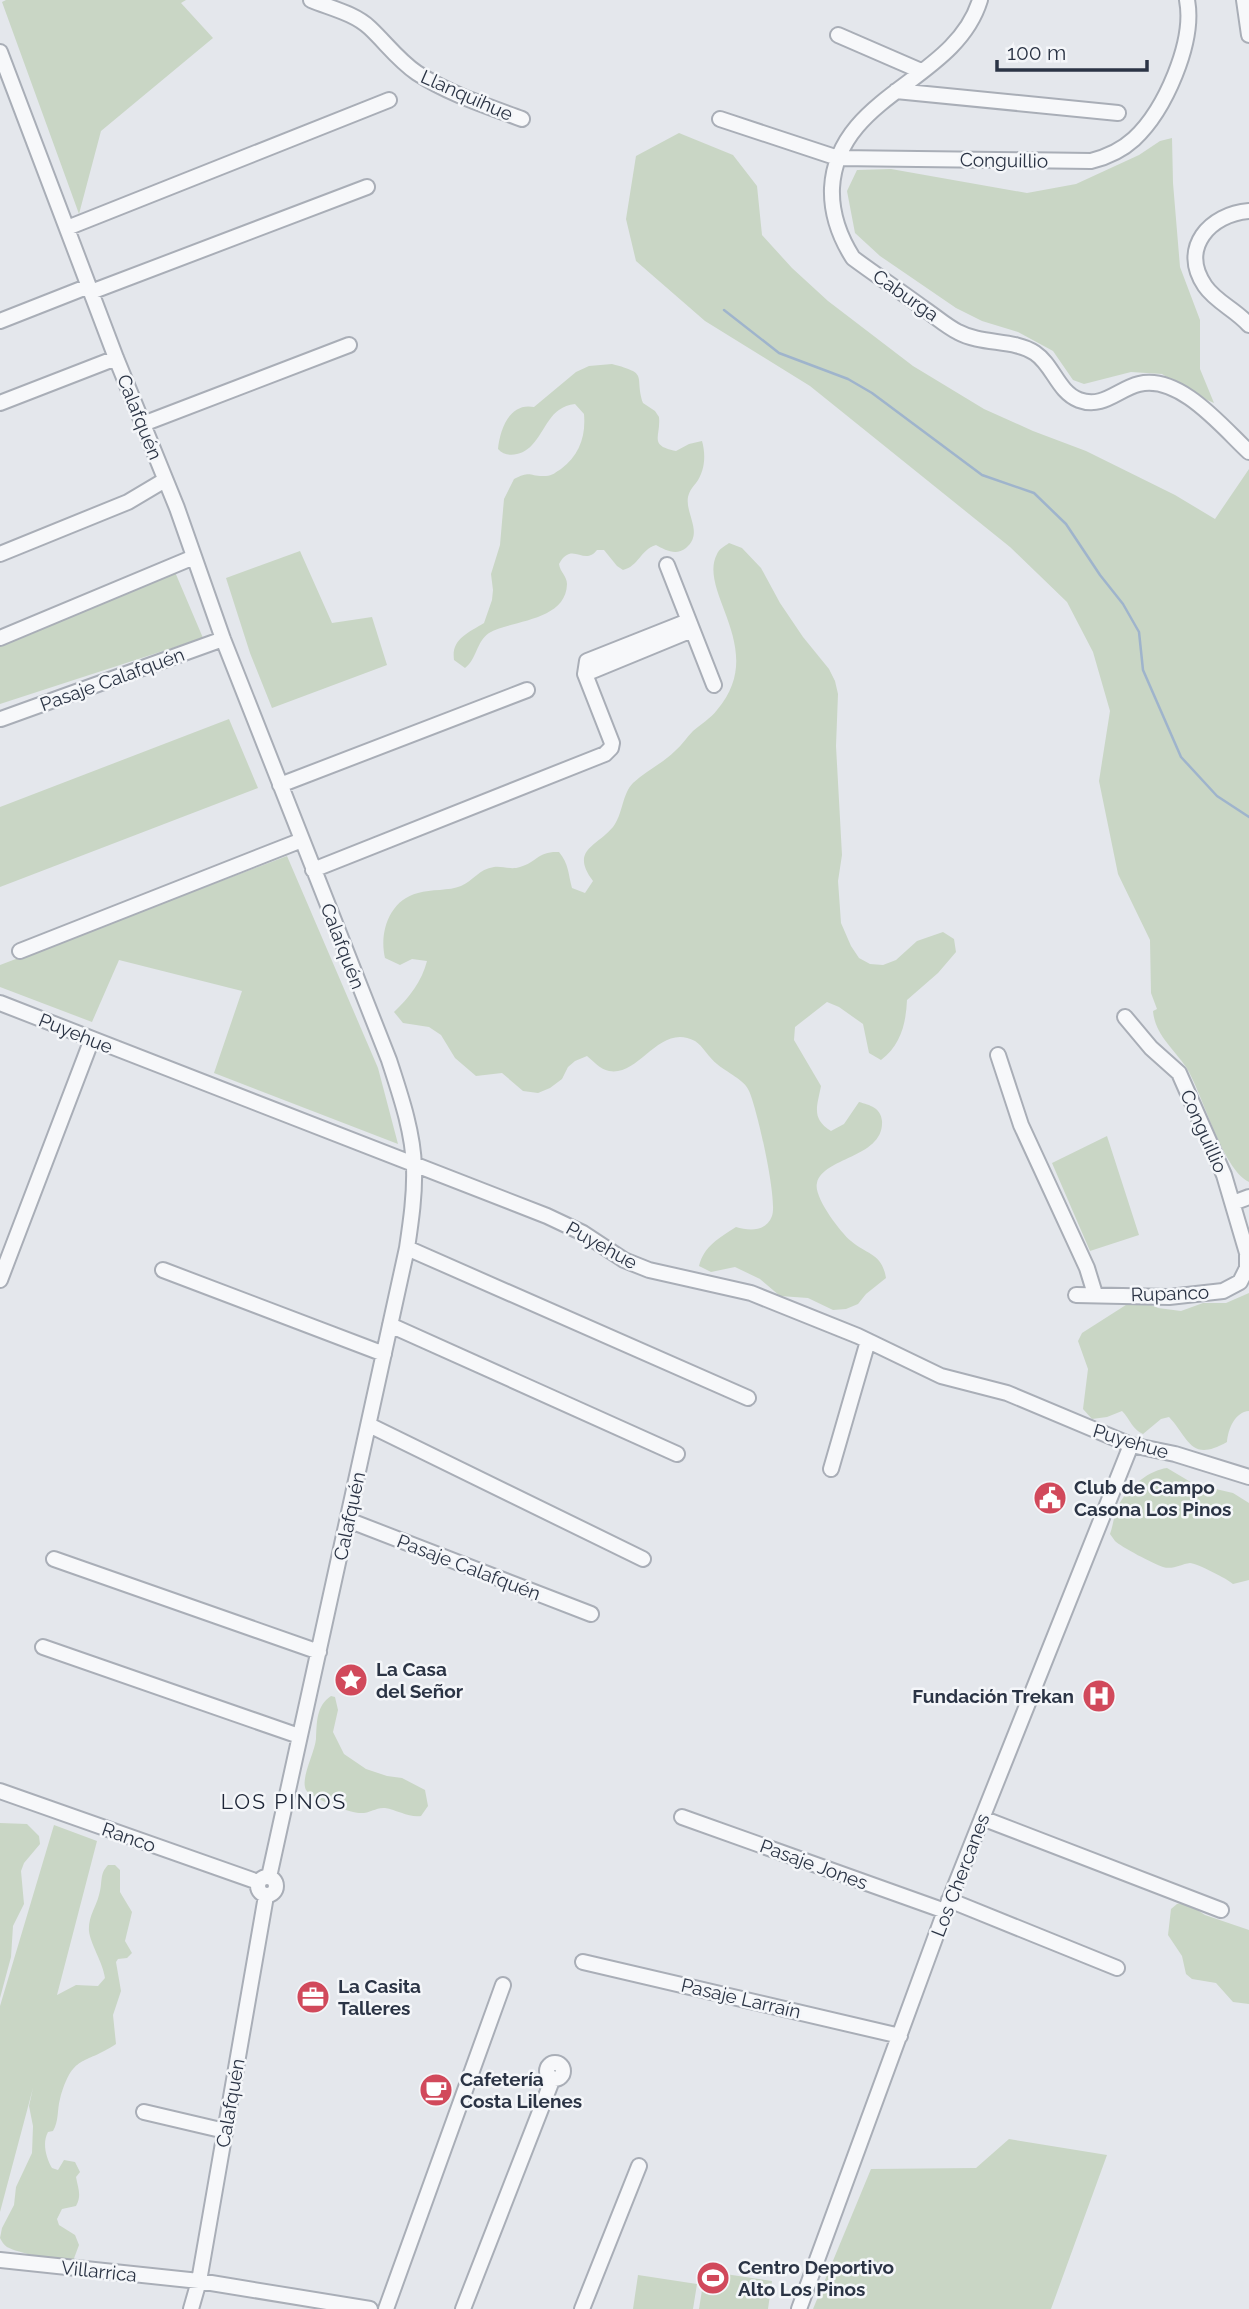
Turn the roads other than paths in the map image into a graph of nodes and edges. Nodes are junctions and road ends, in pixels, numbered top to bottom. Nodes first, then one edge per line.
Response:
1 (311, 0) edge
2 (980, 0) edge
3 (1187, 0) edge
4 (1244, 0) edge
5 (838, 35) dead end
6 (1249, 35) edge
7 (0, 52) edge
8 (921, 71) junction
9 (897, 90) junction
10 (389, 100) dead end
11 (1118, 113) dead end
12 (522, 119) dead end
13 (720, 119) dead end
14 (838, 159) junction
15 (367, 187) dead end
16 (1249, 211) edge
17 (67, 228) junction
18 (90, 289) junction
19 (0, 321) edge
20 (1249, 326) edge
21 (349, 345) dead end
22 (116, 358) junction
23 (0, 403) edge
24 (143, 424) junction
25 (1249, 431) edge
26 (1234, 437) junction
27 (1249, 452) edge
28 (165, 480) junction
29 (0, 554) edge
30 (194, 557) junction
31 (667, 565) dead end
32 (690, 625) junction
33 (0, 638) edge
34 (223, 639) junction
35 (714, 685) dead end
36 (527, 690) dead end
37 (0, 718) edge
38 (0, 725) edge
39 (280, 785) junction
40 (302, 840) junction
41 (313, 870) junction
42 (20, 951) dead end
43 (0, 1003) edge
44 (1125, 1017) dead end
45 (92, 1039) junction
46 (998, 1055) dead end
47 (414, 1166) junction
48 (1249, 1198) edge
49 (1233, 1203) junction
50 (407, 1248) junction
51 (1248, 1263) edge
52 (163, 1270) dead end
53 (0, 1280) edge
54 (1095, 1294) junction
55 (1076, 1296) dead end
56 (390, 1325) junction
57 (868, 1341) junction
58 (384, 1354) junction
59 (748, 1398) dead end
60 (369, 1425) junction
61 (1131, 1445) junction
62 (677, 1454) dead end
63 (831, 1469) dead end
64 (1249, 1476) edge
65 (348, 1520) junction
66 (54, 1559) dead end
67 (643, 1559) dead end
68 (591, 1614) dead end
69 (43, 1647) dead end
70 (319, 1653) junction
71 (299, 1736) junction
72 (0, 1791) edge
73 (682, 1817) dead end
74 (982, 1818) junction
75 (264, 1880) junction
76 (947, 1906) junction
77 (1221, 1910) dead end
78 (583, 1962) dead end
79 (1117, 1968) dead end
80 (503, 1985) dead end
81 (900, 2036) junction
82 (553, 2078) dead end
83 (144, 2112) dead end
84 (225, 2131) junction
85 (639, 2166) dead end
86 (0, 2260) edge
87 (199, 2281) junction
88 (191, 2309) edge
89 (370, 2309) edge
90 (386, 2309) edge
91 (463, 2309) edge
92 (582, 2309) edge
93 (799, 2309) edge

1 - 12 street, Llanquihue
2 - 8 street, Caburga
3 - 14 street, Conguillio
4 - 6 street
5 - 8 street
7 - 17 street, Calafquén
8 - 9 street, Caburga
9 - 11 street
9 - 14 street, Caburga
10 - 17 street
13 - 14 street, Conguillio
14 - 26 street, Caburga
15 - 18 street
16 - 20 street
17 - 18 street, Calafquén
18 - 19 street
18 - 22 street, Calafquén
21 - 24 street
22 - 23 street
22 - 24 street, Calafquén
24 - 28 street, Calafquén
25 - 26 street
26 - 27 street
28 - 29 street
28 - 30 street, Calafquén
30 - 33 street
30 - 34 street, Calafquén
31 - 32 street
32 - 35 street
32 - 41 street
34 - 37 street, Pasaje Calafquén
34 - 39 street, Calafquén
36 - 39 street
37 - 38 street, Pasaje Calafquén
39 - 40 street, Calafquén
40 - 41 street, Calafquén
40 - 42 street
41 - 47 street, Calafquén
43 - 45 street, Puyehue
44 - 49 street, Conguillio
45 - 47 street, Puyehue
45 - 53 street
46 - 54 street
47 - 50 street, Calafquén
47 - 57 street, Puyehue
48 - 49 street
49 - 51 street, Conguillio
50 - 56 street, Calafquén
50 - 59 street
51 - 54 street, Rupanco
52 - 58 street
54 - 55 street, Rupanco
56 - 58 street, Calafquén
56 - 62 street
57 - 61 street, Puyehue
57 - 63 street
58 - 60 street, Calafquén
60 - 65 street, Calafquén
60 - 67 street
61 - 64 street, Puyehue
61 - 74 street, Los Chercanes
65 - 68 street, Pasaje Calafquén
65 - 70 street, Calafquén
66 - 70 street
69 - 71 street
70 - 71 street, Calafquén
71 - 75 street, Calafquén
72 - 75 street, Ranco
73 - 76 street, Pasaje Jones
74 - 76 street, Los Chercanes
74 - 77 street
75 - 84 street, Calafquén
76 - 79 street, Pasaje Jones
76 - 81 street, Los Chercanes
78 - 81 street, Pasaje Larraín
80 - 90 street
81 - 93 street, Los Chercanes
82 - 91 street
83 - 84 street
84 - 87 street, Calafquén
85 - 92 street
86 - 87 street, Villarrica
87 - 88 street, Calafquén
87 - 89 street, Villarrica

